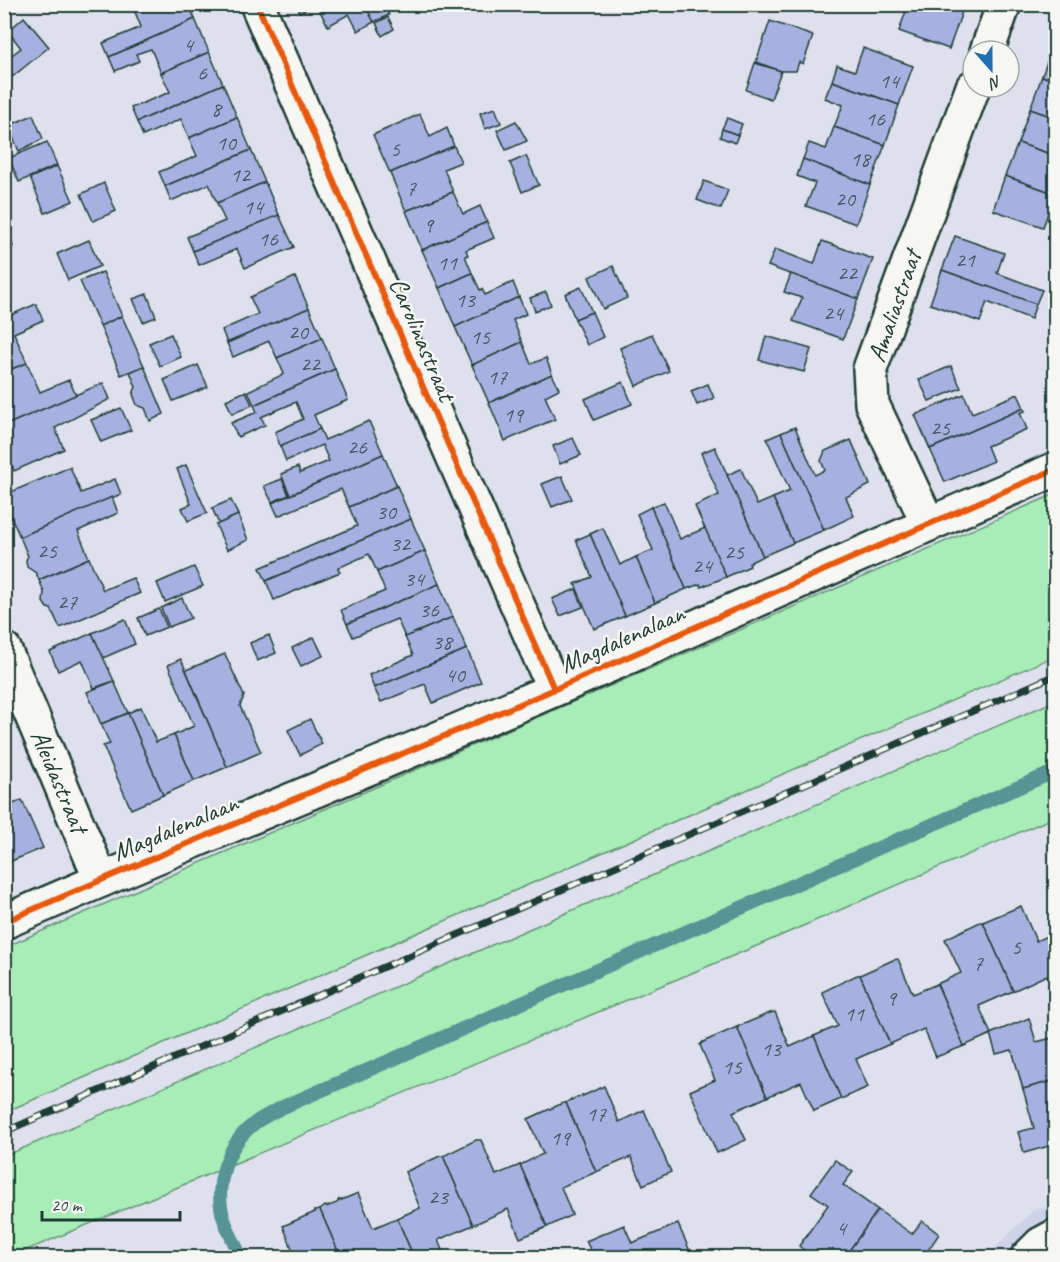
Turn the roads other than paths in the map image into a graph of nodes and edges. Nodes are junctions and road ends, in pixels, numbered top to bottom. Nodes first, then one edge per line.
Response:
1 (257, 4) edge
2 (1004, 4) edge
3 (991, 39) edge
4 (970, 99) edge
5 (1056, 469) edge
6 (928, 523) junction
7 (4, 649) edge
8 (554, 689) junction
9 (101, 880) junction
10 (4, 922) edge
11 (1056, 1236) edge
12 (1027, 1257) edge

1 - 8 street, Carolinastraat
2 - 3 street
4 - 6 street, Amaliastraat
5 - 6 street, Magdalenalaan
6 - 8 street, Magdalenalaan
7 - 9 street, Aleidastraat
8 - 9 street, Magdalenalaan
9 - 10 street, Magdalenalaan
11 - 12 street

